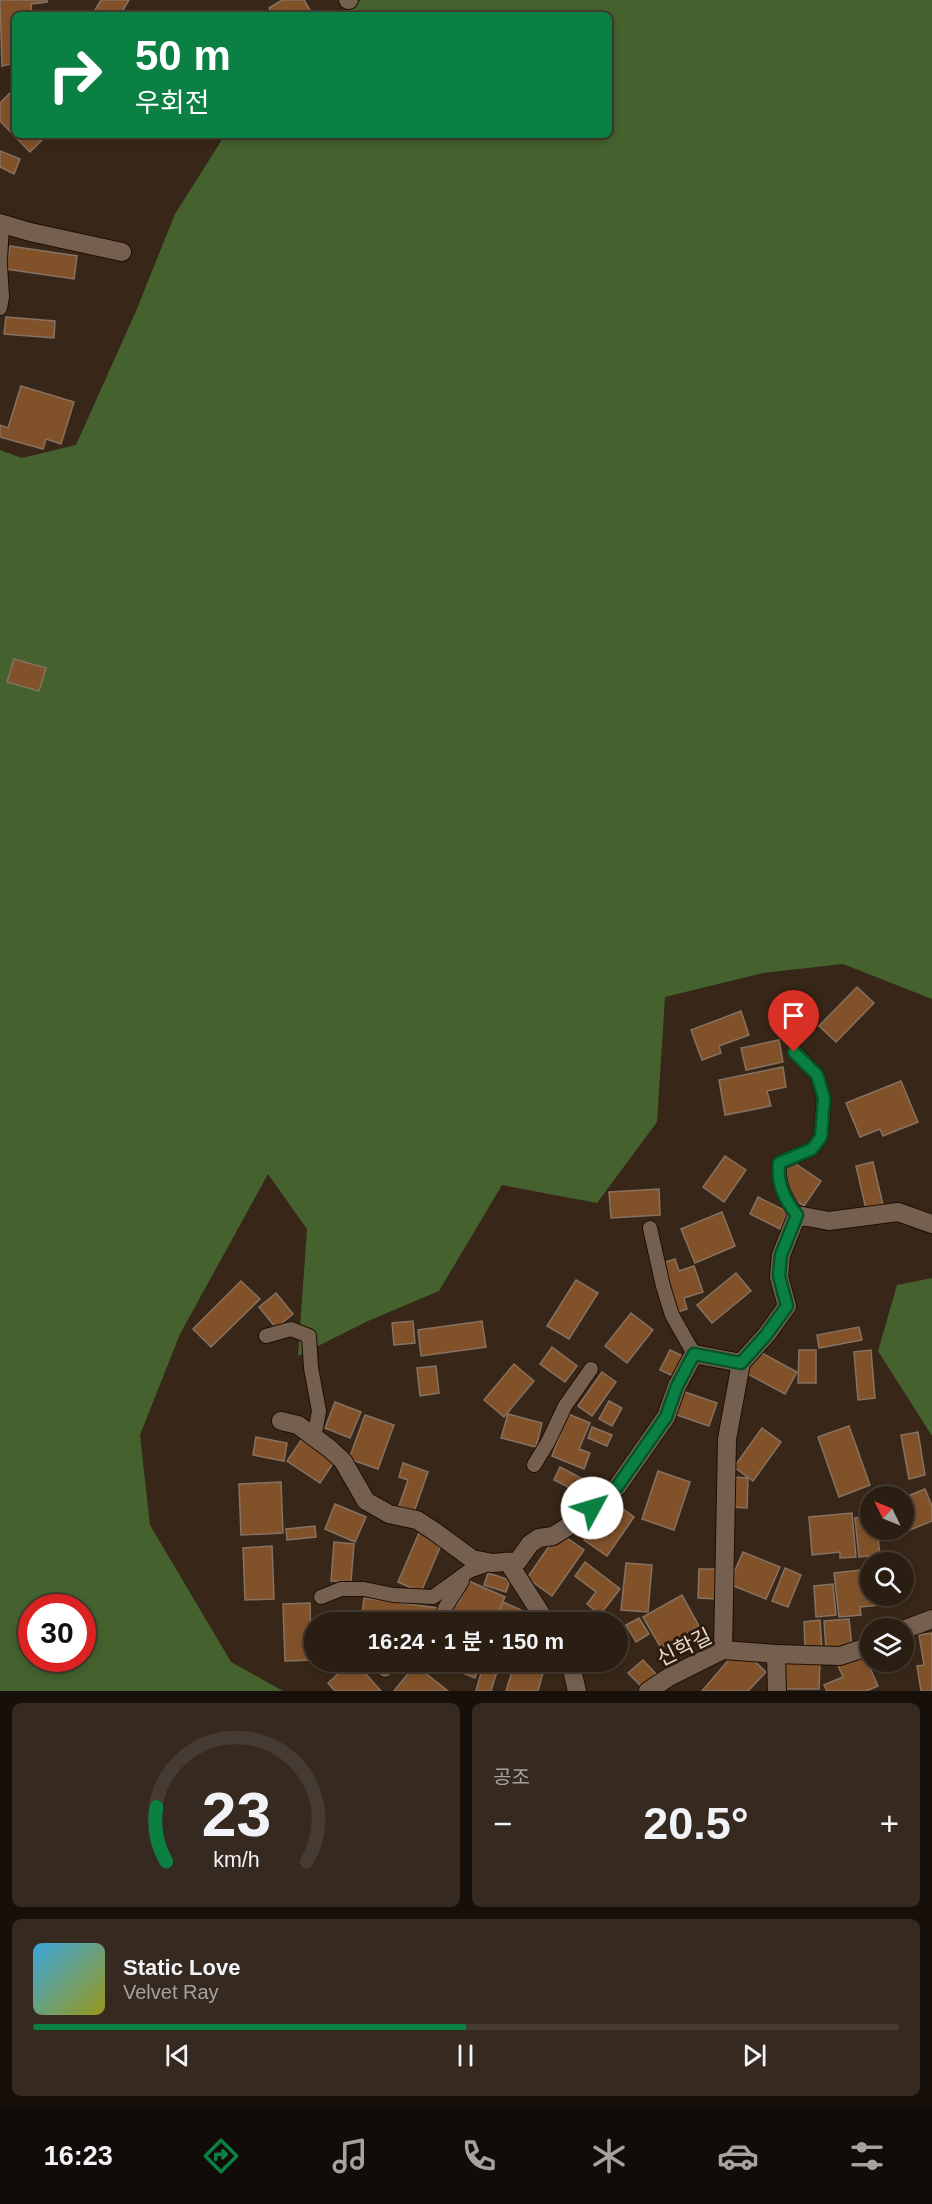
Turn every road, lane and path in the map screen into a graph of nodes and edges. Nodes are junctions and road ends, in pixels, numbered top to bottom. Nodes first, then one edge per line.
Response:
1 (1, 224) edge
2 (122, 252) dead end
3 (0, 261) edge
4 (0, 266) edge
5 (0, 308) edge
6 (794, 1052) dead end
7 (797, 1215) junction
8 (932, 1224) edge
9 (650, 1228) dead end
10 (266, 1336) dead end
11 (694, 1354) junction
12 (741, 1363) junction
13 (591, 1369) dead end
14 (281, 1422) dead end
15 (314, 1437) junction
16 (534, 1465) dead end
17 (500, 1563) junction
18 (466, 1574) junction
19 (321, 1597) dead end
20 (444, 1612) edge
21 (538, 1612) edge
22 (932, 1619) edge
23 (914, 1626) edge
24 (860, 1649) edge
25 (723, 1650) junction
26 (776, 1654) junction
27 (572, 1672) edge
28 (577, 1691) edge
29 (648, 1691) edge
30 (777, 1691) edge

1 - 2 street
1 - 3 lane
4 - 5 lane
6 - 7 lane
7 - 8 street
7 - 12 street
9 - 11 lane
10 - 15 lane
11 - 12 street
11 - 17 street
12 - 25 street
13 - 16 lane
14 - 15 street
15 - 17 street
17 - 18 lane
17 - 21 street
18 - 19 lane
18 - 20 lane
22 - 23 street
24 - 26 street, 신학길
25 - 26 street, 신학길
25 - 29 street, 신학길
26 - 30 street
27 - 28 street

